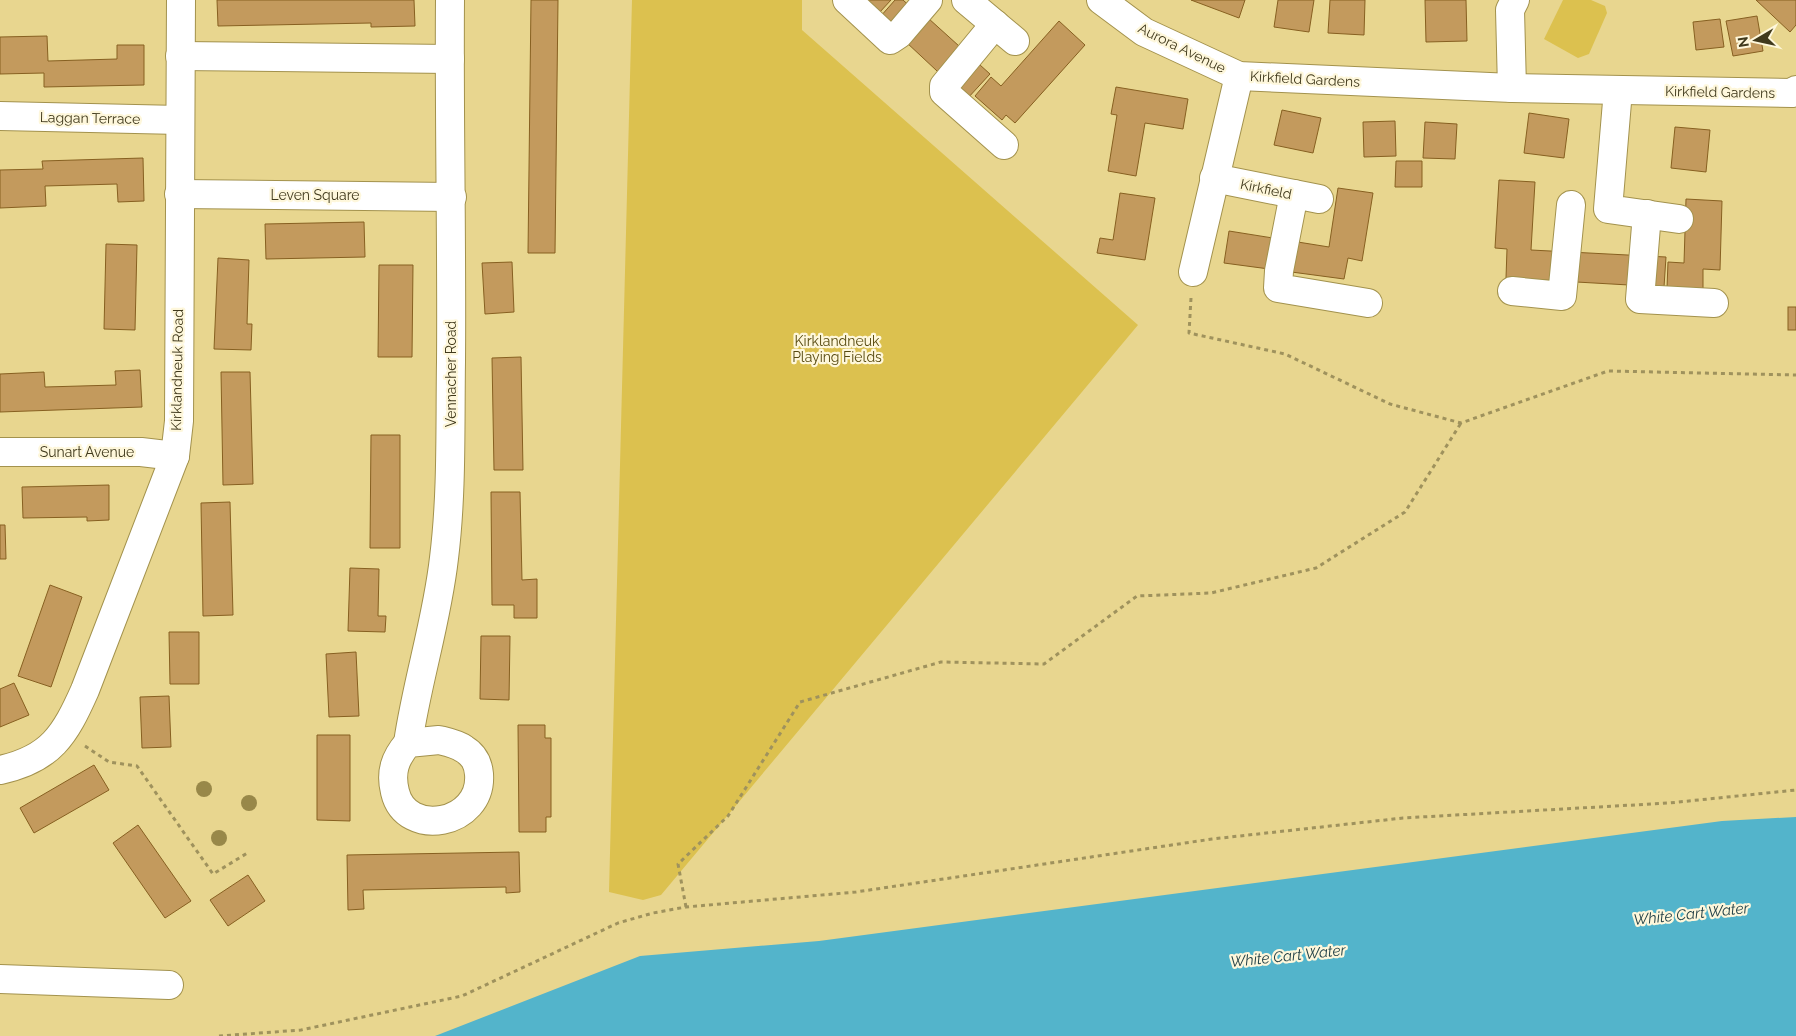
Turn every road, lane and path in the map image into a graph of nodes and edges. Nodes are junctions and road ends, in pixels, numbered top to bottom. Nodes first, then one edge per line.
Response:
1 (181, 0) edge
2 (450, 0) edge
3 (847, 0) edge
4 (928, 0) edge
5 (1101, 0) edge
6 (1515, 0) edge
7 (987, 15) edge
8 (180, 56) junction
9 (450, 59) junction
10 (1239, 76) junction
11 (1512, 88) junction
12 (1618, 90) junction
13 (1795, 95) edge
14 (0, 116) edge
15 (180, 120) junction
16 (1004, 145) dead end
17 (1214, 178) junction
18 (179, 194) junction
19 (452, 196) junction
20 (1608, 209) junction
21 (1647, 214) junction
22 (1679, 219) dead end
23 (1193, 272) joint
24 (1512, 291) dead end
25 (1368, 303) dead end
26 (1714, 303) dead end
27 (1796, 375) edge
28 (1461, 423) junction
29 (0, 452) edge
30 (174, 456) junction
31 (64, 732) junction
32 (408, 744) dead end
33 (0, 770) edge
34 (1796, 790) edge
35 (249, 852) dead end
36 (686, 907) junction
37 (0, 979) edge
38 (169, 985) dead end
39 (219, 1036) edge

1 - 8 street, Kirklandneuk Road
2 - 9 street, Vennacher Road
3 - 4 street
5 - 10 street, Aurora Avenue
6 - 11 street
7 - 16 street
8 - 9 street
8 - 15 street, Kirklandneuk Road
9 - 19 street, Vennacher Road
10 - 11 street, Kirkfield Gardens
10 - 17 street, Kirkfield Gardens
11 - 12 street, Kirkfield Gardens
12 - 13 street, Kirkfield Gardens
12 - 20 street
14 - 15 street, Laggan Terrace
15 - 18 street, Kirklandneuk Road
17 - 23 street, Kirkfield Gardens
17 - 25 street, Kirkfield
18 - 19 street, Leven Square
18 - 30 street, Kirklandneuk Road
19 - 32 street, Vennacher Road
20 - 21 street
20 - 24 street
21 - 22 street
21 - 26 street
23 - 28 path
27 - 28 path
28 - 36 path
29 - 30 street, Sunart Avenue
30 - 31 street, Kirklandneuk Road
31 - 33 street, Kirklandneuk Road
31 - 35 path
34 - 36 path
36 - 39 path
37 - 38 street

